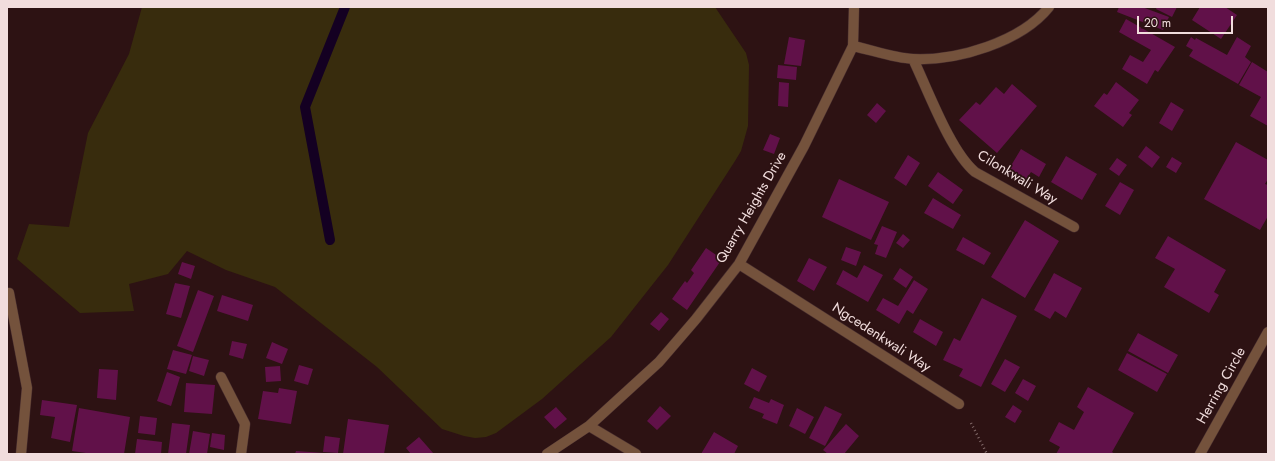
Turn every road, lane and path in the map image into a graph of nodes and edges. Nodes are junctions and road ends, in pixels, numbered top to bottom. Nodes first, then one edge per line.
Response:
1 (854, 7) edge
2 (1049, 7) edge
3 (853, 46) junction
4 (913, 59) junction
5 (1074, 227) dead end
6 (739, 264) junction
7 (7, 293) edge
8 (1268, 332) edge
9 (221, 377) dead end
10 (959, 404) joint
11 (589, 426) junction
12 (22, 454) edge
13 (241, 454) edge
14 (547, 454) edge
15 (636, 454) edge
16 (987, 454) edge
17 (1200, 454) edge

1 - 3 street, Quarry Heights Drive
2 - 4 street
3 - 4 street
3 - 6 street, Quarry Heights Drive
4 - 5 street, Cilonkwali Way
6 - 10 street, Ngcedenkwali Way
6 - 11 street, Quarry Heights Drive
7 - 12 street
8 - 17 street, Herring Circle
9 - 13 street
10 - 16 path
11 - 14 street, Quarry Heights Drive
11 - 15 street

